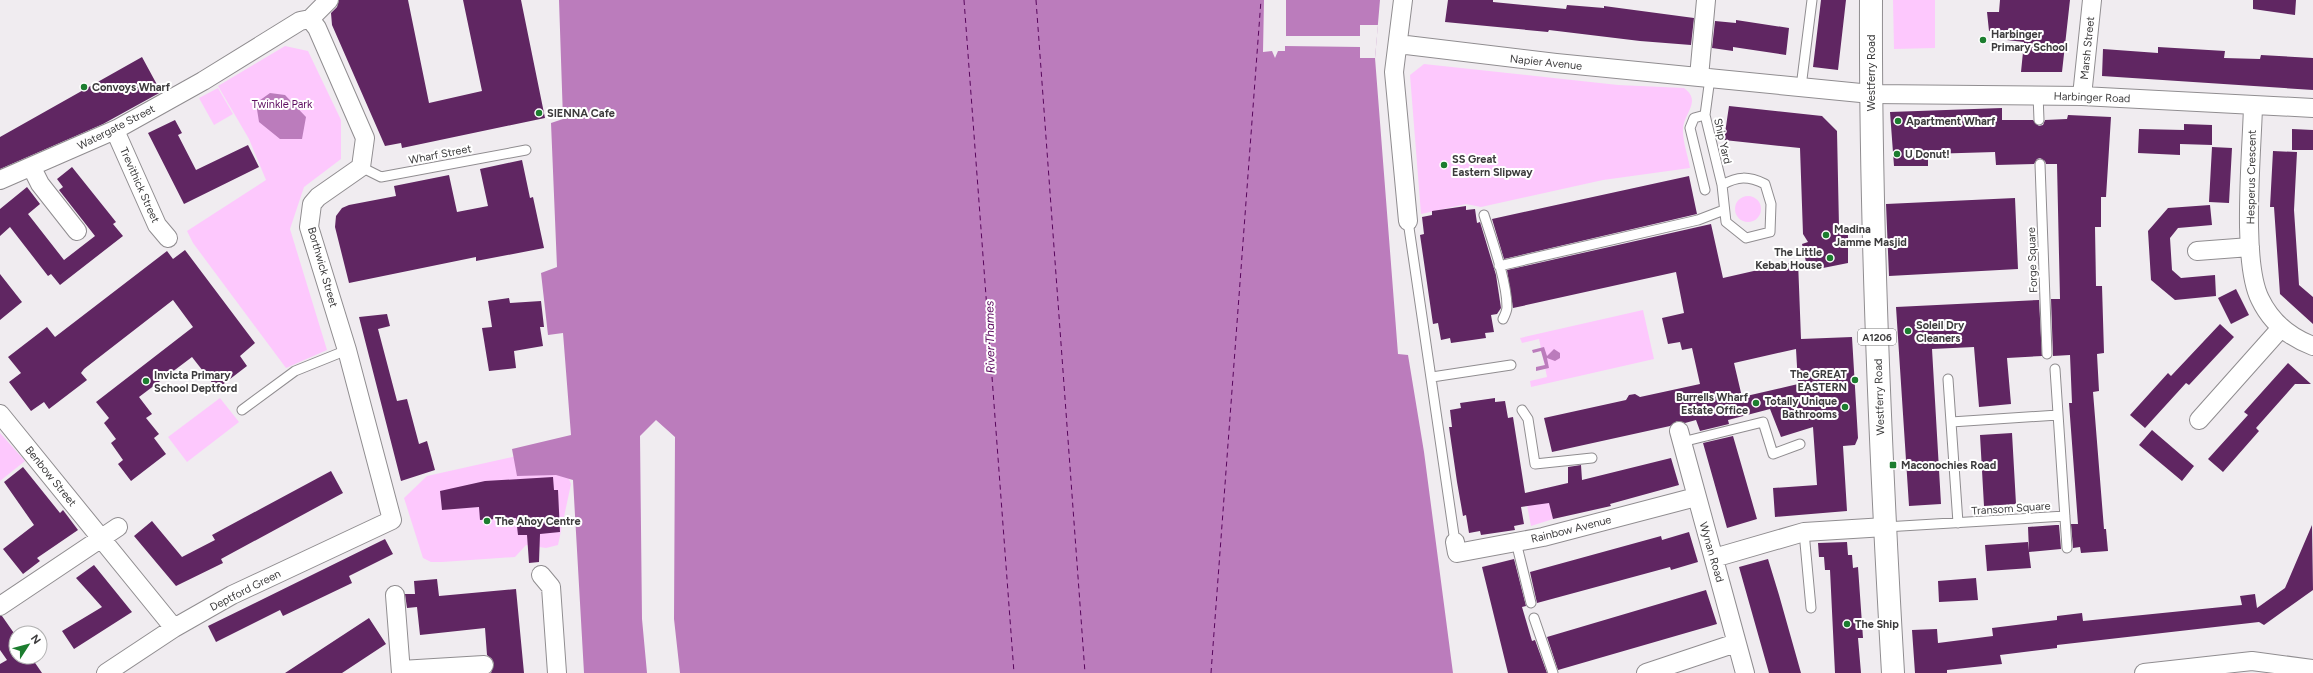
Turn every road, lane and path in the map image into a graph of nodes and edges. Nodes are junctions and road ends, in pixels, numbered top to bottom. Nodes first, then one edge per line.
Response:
1 (1403, 0) edge
2 (1706, 0) edge
3 (1812, 0) edge
4 (1871, 0) edge
5 (2092, 0) edge
6 (324, 2) edge
7 (310, 19) junction
8 (1398, 44) junction
9 (1704, 78) junction
10 (1801, 87) junction
11 (1871, 94) junction
12 (2038, 95) junction
13 (2082, 96) junction
14 (2253, 106) junction
15 (2313, 108) edge
16 (1705, 115) junction
17 (2039, 120) dead end
18 (117, 129) junction
19 (526, 150) dead end
20 (2040, 164) dead end
21 (361, 166) junction
22 (32, 168) junction
23 (0, 180) edge
24 (1722, 185) junction
25 (1705, 190) dead end
26 (1724, 210) junction
27 (1484, 215) dead end
28 (1408, 221) joint
29 (77, 231) dead end
30 (168, 238) dead end
31 (2250, 247) junction
32 (2197, 251) dead end
33 (1499, 266) junction
34 (1503, 319) dead end
35 (2281, 328) junction
36 (2313, 346) edge
37 (347, 350) junction
38 (2047, 354) dead end
39 (1511, 365) dead end
40 (2055, 369) dead end
41 (1432, 377) junction
42 (1948, 379) dead end
43 (242, 410) dead end
44 (1522, 410) dead end
45 (0, 414) edge
46 (2058, 415) junction
47 (2199, 420) dead end
48 (1951, 422) junction
49 (1680, 436) joint
50 (1800, 444) dead end
51 (1592, 458) dead end
52 (1696, 497) junction
53 (2065, 516) junction
54 (392, 520) joint
55 (1958, 524) junction
56 (118, 527) dead end
57 (1885, 527) junction
58 (1804, 532) junction
59 (101, 539) junction
60 (1454, 542) joint
61 (1516, 542) junction
62 (2067, 548) dead end
63 (1714, 558) junction
64 (541, 575) dead end
65 (395, 595) dead end
66 (1531, 603) dead end
67 (0, 606) edge
68 (1810, 608) dead end
69 (1534, 618) dead end
70 (174, 628) junction
71 (1736, 643) junction
72 (484, 665) dead end
73 (2312, 665) edge
74 (401, 671) edge
75 (106, 673) edge
76 (558, 673) edge
77 (1553, 673) edge
78 (1646, 673) edge
79 (1745, 673) edge
80 (1893, 673) edge
81 (2144, 673) edge

1 - 8 street
2 - 9 street
3 - 10 lane
4 - 11 main road, Westferry Road / A1206
5 - 13 street, Marsh Street
6 - 7 street
7 - 18 street, Watergate Street
7 - 21 street
8 - 9 street, Napier Avenue
8 - 28 street
9 - 10 street, Napier Avenue
9 - 16 lane, Ship Yard
10 - 11 street, Napier Avenue
11 - 12 street, Harbinger Road
11 - 57 main road, Westferry Road / A1206
12 - 13 street, Harbinger Road
12 - 17 lane
13 - 14 street, Harbinger Road
14 - 15 street, Harbinger Road
14 - 31 street, Hesperus Crescent
16 - 24 lane, Ship Yard
16 - 25 lane
18 - 22 street, Watergate Street
18 - 30 street, Trevithick Street
19 - 21 lane, Wharf Street
20 - 38 lane, Forge Square
21 - 37 street, Borthwick Street
22 - 23 street, Watergate Street
22 - 29 street
24 - 26 lane, Ship Yard
24 - 26 lane, Ship Yard
26 - 33 lane
27 - 33 lane
28 - 41 lane
31 - 32 street
31 - 35 street, Hesperus Crescent
33 - 34 lane
35 - 36 street, Hesperus Crescent
35 - 47 street
37 - 43 lane
37 - 54 street, Borthwick Street
39 - 41 lane
40 - 46 lane, Transom Square
41 - 60 lane
42 - 48 lane, Transom Square
44 - 51 lane
45 - 59 street, Benbow Street
46 - 48 lane
46 - 53 lane, Transom Square
48 - 55 lane, Transom Square
49 - 50 lane
49 - 52 street, Wynan Road
52 - 61 street, Rainbow Avenue
52 - 63 street, Wynan Road
53 - 55 lane, Transom Square
53 - 62 lane, Transom Square
54 - 70 street, Deptford Green
55 - 57 lane, Transom Square
56 - 59 street
57 - 58 street
57 - 80 main road, Westferry Road / A1206
58 - 63 street
58 - 68 lane
59 - 67 street
59 - 70 street, Benbow Street
60 - 61 street, Rainbow Avenue
61 - 66 lane
63 - 71 street, Wynan Road
64 - 76 street
65 - 74 street
69 - 77 lane
70 - 75 street, Deptford Green
71 - 78 street
71 - 79 street, Wynan Road
72 - 74 street
73 - 81 street

